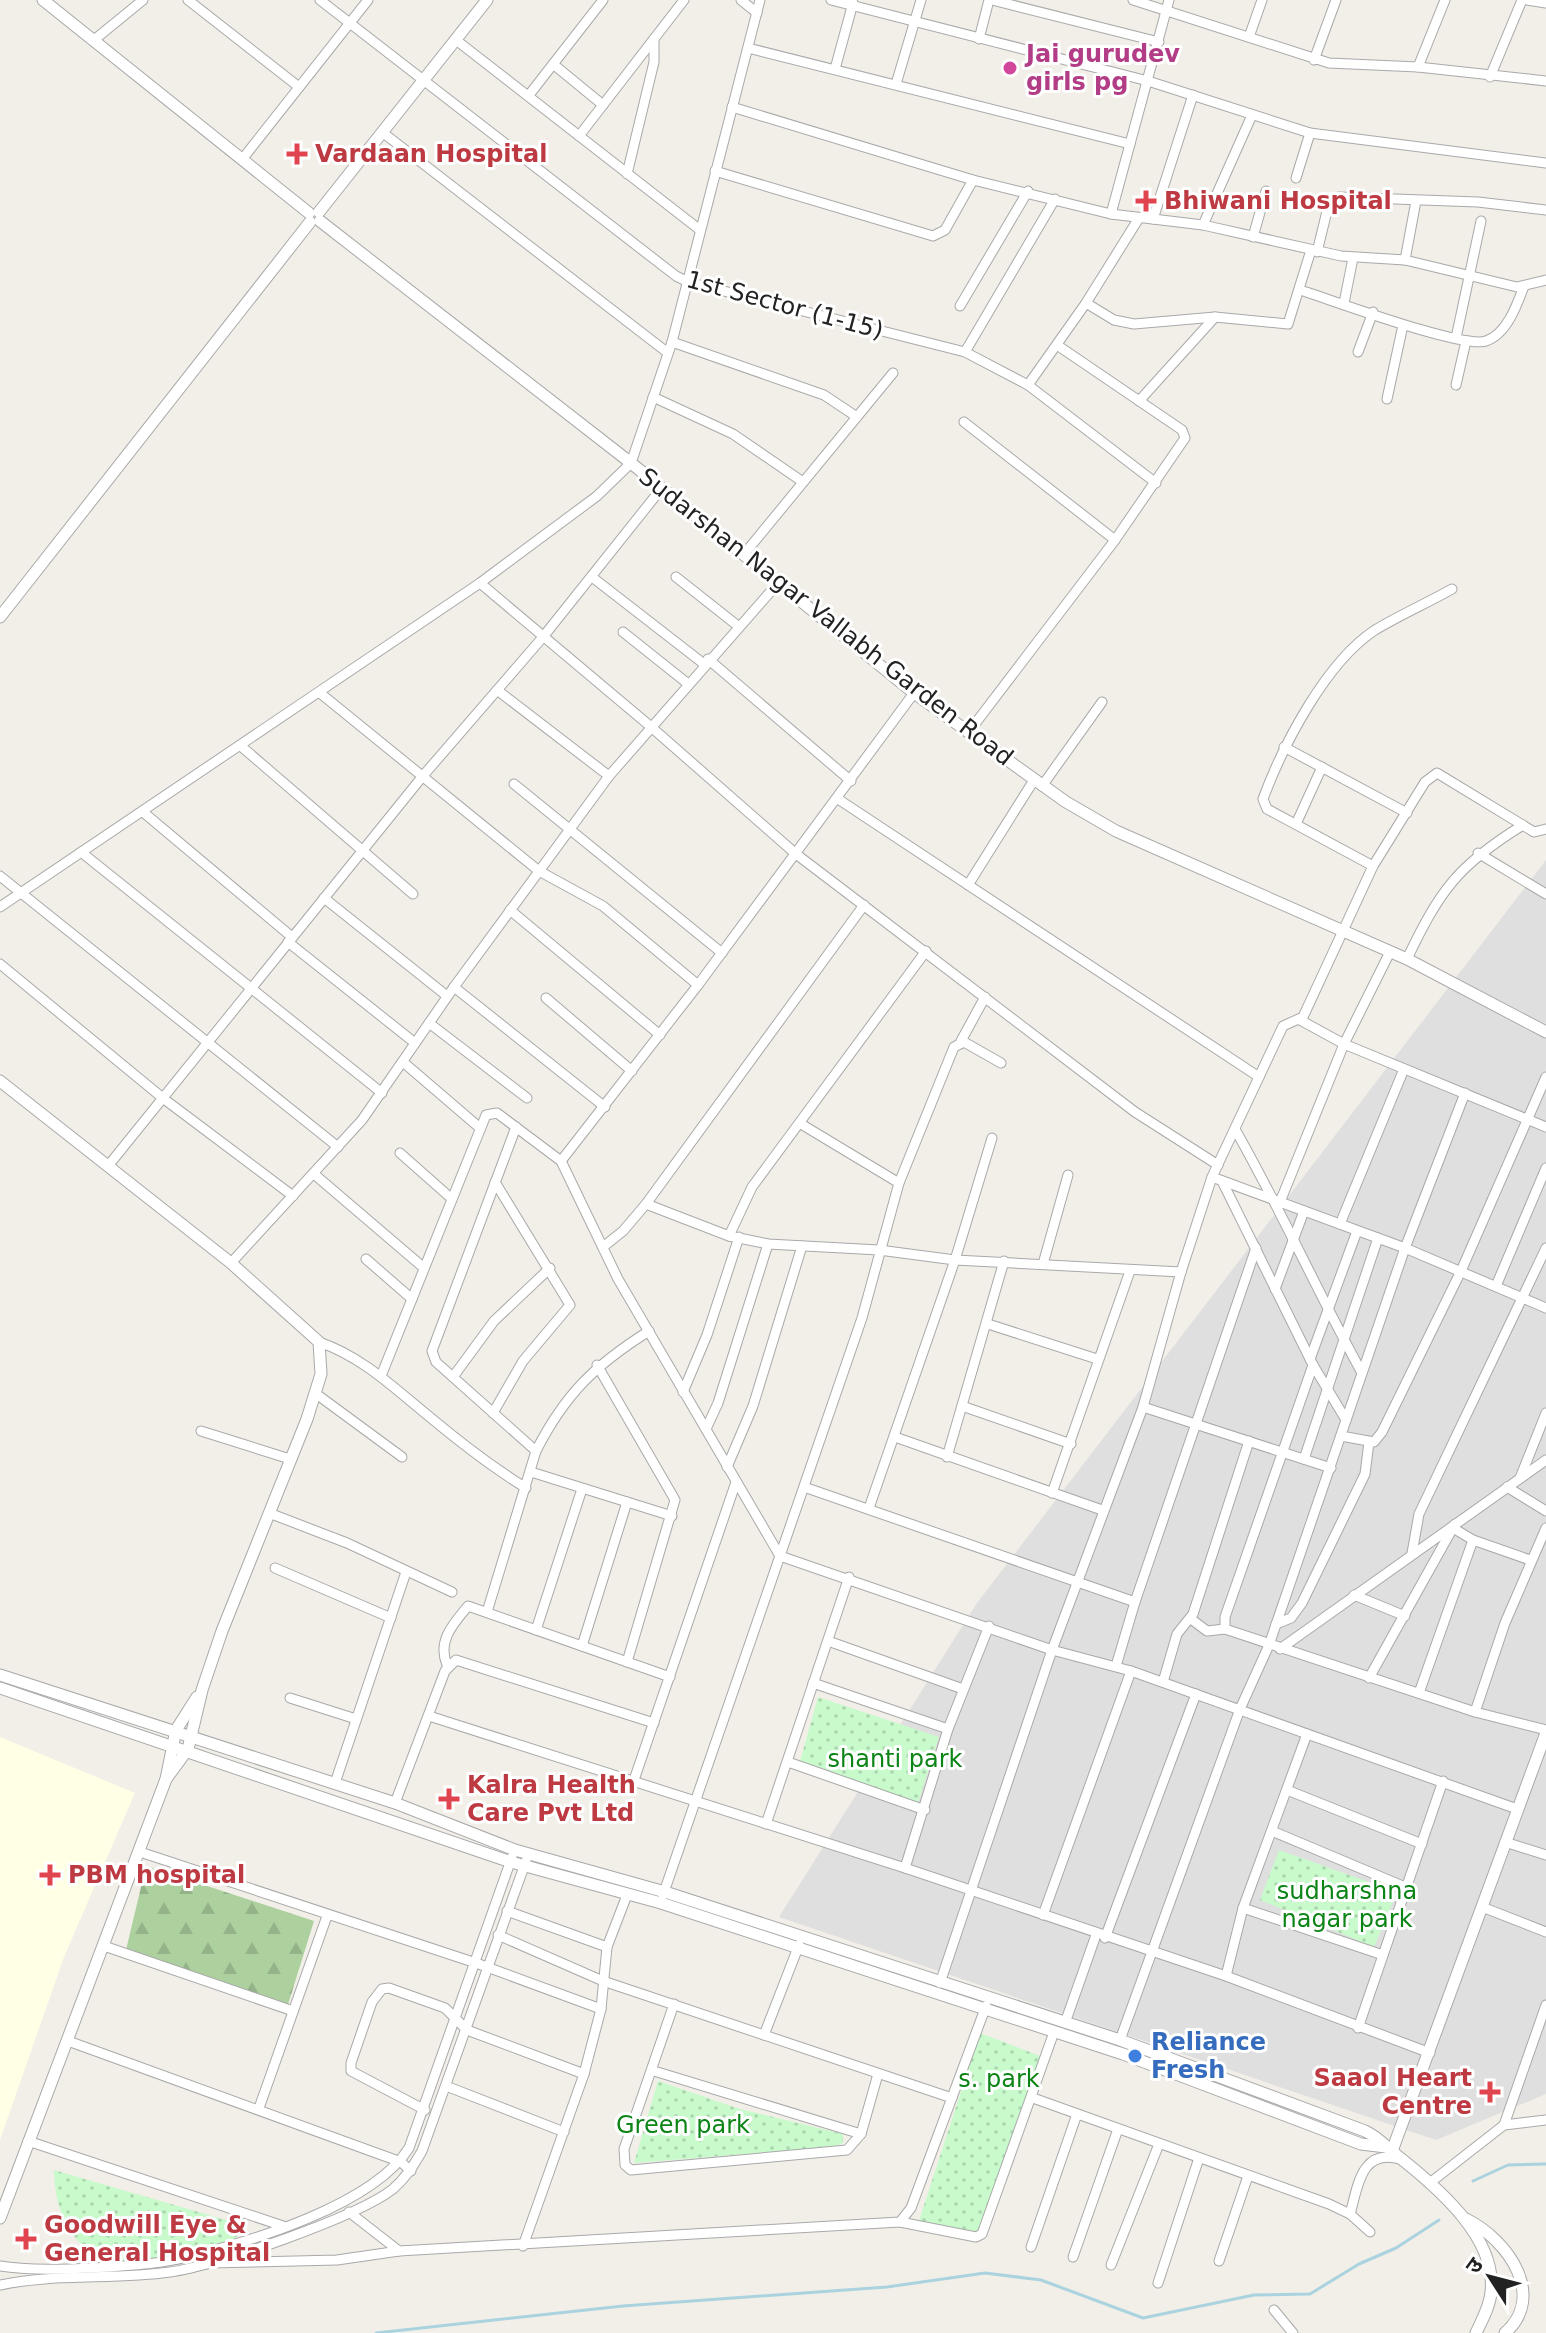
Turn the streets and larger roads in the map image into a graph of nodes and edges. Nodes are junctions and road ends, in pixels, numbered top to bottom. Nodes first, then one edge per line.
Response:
1 (43, 0) edge
2 (143, 0) edge
3 (188, 0) edge
4 (320, 0) edge
5 (368, 0) edge
6 (487, 0) edge
7 (603, 0) edge
8 (684, 0) edge
9 (741, 0) edge
10 (760, 0) edge
11 (831, 0) edge
12 (921, 0) edge
13 (991, 0) edge
14 (1133, 0) edge
15 (1262, 0) edge
16 (1336, 0) edge
17 (1445, 0) edge
18 (1525, 0) edge
19 (853, 3) edge
20 (1546, 3) edge
21 (1168, 4) edge
22 (757, 13) junction
23 (914, 22) junction
24 (349, 24) junction
25 (1249, 37) junction
26 (654, 39) junction
27 (979, 39) junction
28 (94, 40) junction
29 (456, 40) junction
30 (1159, 42) junction
31 (748, 48) junction
32 (1314, 60) junction
33 (553, 64) junction
34 (1418, 67) junction
35 (835, 69) junction
36 (1490, 77) junction
37 (423, 81) junction
38 (1148, 81) junction
39 (1546, 81) edge
40 (896, 84) junction
41 (299, 87) junction
42 (529, 95) junction
43 (1193, 95) junction
44 (603, 105) junction
45 (732, 107) junction
46 (1252, 115) junction
47 (382, 132) junction
48 (1310, 133) junction
49 (579, 136) junction
50 (1130, 144) junction
51 (244, 157) junction
52 (1546, 163) edge
53 (715, 171) junction
54 (627, 174) junction
55 (1296, 178) dead end
56 (973, 180) junction
57 (1028, 191) junction
58 (1266, 191) dead end
59 (1055, 199) junction
60 (1416, 201) junction
61 (1546, 210) edge
62 (1111, 214) junction
63 (315, 217) junction
64 (1139, 218) junction
65 (1153, 219) junction
66 (1481, 221) dead end
67 (1203, 225) junction
68 (700, 230) junction
69 (1253, 237) junction
70 (1314, 251) junction
71 (1353, 258) junction
72 (1405, 260) junction
73 (1470, 276) junction
74 (1546, 280) edge
75 (688, 282) junction
76 (1524, 286) junction
77 (1300, 290) junction
78 (1086, 303) junction
79 (1344, 303) junction
80 (960, 306) dead end
81 (1373, 312) junction
82 (1215, 317) junction
83 (1403, 325) junction
84 (1461, 340) junction
85 (672, 342) junction
86 (1057, 345) junction
87 (965, 352) junction
88 (1358, 352) dead end
89 (668, 353) junction
90 (893, 373) dead end
91 (1028, 385) junction
92 (1456, 385) dead end
93 (653, 397) junction
94 (1387, 399) dead end
95 (1139, 401) junction
96 (857, 417) junction
97 (964, 422) dead end
98 (631, 463) junction
99 (803, 482) junction
100 (1156, 483) junction
101 (661, 489) junction
102 (1115, 540) junction
103 (745, 553) junction
104 (592, 577) junction
105 (676, 577) dead end
106 (779, 582) junction
107 (480, 583) junction
108 (1452, 589) dead end
109 (0, 617) edge
110 (738, 626) junction
111 (623, 632) dead end
112 (543, 637) junction
113 (706, 661) junction
114 (687, 683) junction
115 (497, 690) junction
116 (320, 693) junction
117 (914, 693) junction
118 (1102, 702) dead end
119 (650, 726) junction
120 (968, 733) junction
121 (242, 747) junction
122 (1284, 747) junction
123 (1322, 767) junction
124 (609, 776) junction
125 (422, 777) junction
126 (851, 781) junction
127 (1038, 783) junction
128 (514, 784) dead end
129 (838, 799) junction
130 (143, 812) junction
131 (1407, 813) junction
132 (1296, 824) junction
133 (1523, 825) junction
134 (570, 829) junction
135 (1546, 829) edge
136 (81, 852) junction
137 (362, 852) junction
138 (1478, 853) junction
139 (796, 854) junction
140 (1373, 866) junction
141 (539, 871) junction
142 (0, 876) edge
143 (968, 885) junction
144 (20, 893) junction
145 (413, 894) dead end
146 (1546, 894) edge
147 (324, 898) junction
148 (864, 905) junction
149 (0, 907) edge
150 (510, 910) junction
151 (1340, 931) junction
152 (290, 939) junction
153 (926, 951) junction
154 (1390, 952) junction
155 (722, 953) junction
156 (1407, 959) junction
157 (0, 964) edge
158 (698, 985) junction
159 (454, 987) junction
160 (249, 989) junction
161 (447, 996) junction
162 (985, 997) junction
163 (546, 998) dead end
164 (1300, 1020) junction
165 (429, 1023) junction
166 (1546, 1032) edge
167 (660, 1035) junction
168 (961, 1041) junction
169 (415, 1043) junction
170 (205, 1044) junction
171 (1344, 1044) junction
172 (403, 1062) junction
173 (1001, 1063) dead end
174 (1404, 1069) junction
175 (632, 1071) junction
176 (1259, 1077) junction
177 (1546, 1077) edge
178 (0, 1081) edge
179 (382, 1093) junction
180 (1465, 1093) junction
181 (527, 1098) dead end
182 (164, 1099) junction
183 (605, 1107) junction
184 (1528, 1118) junction
185 (801, 1124) junction
186 (516, 1127) junction
187 (1546, 1127) edge
188 (480, 1128) junction
189 (1236, 1131) junction
190 (992, 1138) dead end
191 (338, 1147) junction
192 (400, 1153) dead end
193 (561, 1161) junction
194 (1218, 1165) junction
195 (108, 1166) junction
196 (1546, 1168) edge
197 (314, 1174) junction
198 (1068, 1175) dead end
199 (1217, 1179) junction
200 (495, 1182) junction
201 (899, 1183) junction
202 (293, 1196) junction
203 (452, 1199) junction
204 (1278, 1201) junction
205 (646, 1204) junction
206 (1304, 1211) junction
207 (1340, 1224) junction
208 (1357, 1231) junction
209 (734, 1237) junction
210 (1378, 1238) junction
211 (1294, 1240) junction
212 (768, 1244) junction
213 (802, 1246) junction
214 (603, 1247) junction
215 (1256, 1248) junction
216 (1405, 1248) junction
217 (1546, 1248) edge
218 (879, 1250) junction
219 (366, 1259) dead end
220 (955, 1260) junction
221 (1004, 1261) junction
222 (231, 1263) junction
223 (1043, 1264) junction
224 (424, 1268) junction
225 (550, 1268) junction
226 (1130, 1271) junction
227 (1461, 1271) junction
228 (1181, 1272) junction
229 (1496, 1286) junction
230 (1275, 1289) junction
231 (1524, 1298) junction
232 (412, 1299) junction
233 (1546, 1308) edge
234 (1329, 1312) junction
235 (988, 1324) junction
236 (649, 1331) junction
237 (1345, 1341) junction
238 (319, 1342) junction
239 (1097, 1359) junction
240 (1312, 1362) junction
241 (597, 1365) junction
242 (1362, 1373) junction
243 (381, 1376) junction
244 (453, 1377) junction
245 (683, 1392) junction
246 (1329, 1392) junction
247 (315, 1393) junction
248 (962, 1406) junction
249 (1143, 1407) junction
250 (493, 1413) junction
251 (1546, 1413) edge
252 (1346, 1420) junction
253 (1199, 1423) junction
254 (706, 1429) junction
255 (201, 1431) dead end
256 (1341, 1436) junction
257 (895, 1437) junction
258 (1249, 1441) junction
259 (1369, 1442) junction
260 (1071, 1444) junction
261 (536, 1451) junction
262 (1284, 1453) junction
263 (402, 1457) dead end
264 (947, 1457) junction
265 (290, 1459) junction
266 (1304, 1459) junction
267 (1546, 1460) edge
268 (727, 1467) junction
269 (1331, 1468) junction
270 (531, 1472) junction
271 (1520, 1478) junction
272 (736, 1482) junction
273 (804, 1487) junction
274 (1507, 1487) junction
275 (526, 1488) junction
276 (582, 1489) junction
277 (1052, 1493) junction
278 (627, 1502) junction
279 (869, 1508) junction
280 (1102, 1510) junction
281 (1546, 1511) edge
282 (269, 1513) junction
283 (672, 1516) junction
284 (1454, 1525) junction
285 (1546, 1528) edge
286 (1473, 1540) junction
287 (1412, 1553) junction
288 (780, 1556) junction
289 (1530, 1560) junction
290 (275, 1568) dead end
291 (406, 1572) junction
292 (849, 1577) junction
293 (1076, 1583) junction
294 (452, 1592) dead end
295 (1354, 1595) junction
296 (1135, 1602) junction
297 (487, 1612) junction
298 (1405, 1616) junction
299 (391, 1618) junction
300 (1191, 1619) junction
301 (1276, 1624) junction
302 (989, 1626) junction
303 (1225, 1629) junction
304 (536, 1630) junction
305 (828, 1641) junction
306 (1269, 1645) junction
307 (582, 1646) junction
308 (1280, 1649) junction
309 (1052, 1650) junction
310 (627, 1662) junction
311 (447, 1665) junction
312 (1116, 1666) junction
313 (1131, 1671) junction
314 (0, 1675) edge
315 (670, 1677) junction
316 (1369, 1678) junction
317 (1163, 1682) junction
318 (813, 1683) junction
319 (0, 1688) edge
320 (963, 1689) junction
321 (202, 1690) junction
322 (1419, 1693) junction
323 (1196, 1694) junction
324 (290, 1698) dead end
325 (1240, 1709) junction
326 (1475, 1712) junction
327 (429, 1716) junction
328 (356, 1719) junction
329 (654, 1723) junction
330 (948, 1729) junction
331 (176, 1730) junction
332 (1546, 1731) edge
333 (1307, 1734) junction
334 (192, 1735) junction
335 (171, 1744) junction
336 (188, 1749) junction
337 (788, 1762) junction
338 (166, 1779) junction
339 (634, 1780) junction
340 (1443, 1781) junction
341 (335, 1783) junction
342 (1287, 1790) junction
343 (698, 1800) junction
344 (395, 1803) junction
345 (1517, 1809) junction
346 (925, 1810) junction
347 (766, 1824) junction
348 (1272, 1831) junction
349 (1505, 1842) junction
350 (1422, 1844) junction
351 (140, 1852) junction
352 (1546, 1855) edge
353 (513, 1856) junction
354 (527, 1860) junction
355 (905, 1868) junction
356 (1405, 1887) junction
357 (970, 1892) junction
358 (627, 1895) junction
359 (663, 1898) junction
360 (1482, 1907) junction
361 (1243, 1908) junction
362 (507, 1911) junction
363 (1043, 1915) junction
364 (327, 1916) junction
365 (1546, 1932) edge
366 (498, 1935) junction
367 (1100, 1936) junction
368 (800, 1943) junction
369 (104, 1946) junction
370 (607, 1947) junction
371 (1153, 1954) junction
372 (1383, 1955) junction
373 (476, 1963) junction
374 (487, 1967) junction
375 (1226, 1976) junction
376 (603, 1981) junction
377 (940, 1983) junction
378 (674, 2004) junction
379 (987, 2004) junction
380 (1546, 2005) edge
381 (601, 2009) junction
382 (293, 2011) junction
383 (456, 2019) junction
384 (1065, 2023) junction
385 (1358, 2028) junction
386 (467, 2030) junction
387 (1054, 2032) junction
388 (764, 2035) junction
389 (1120, 2040) junction
390 (68, 2041) junction
391 (1430, 2053) junction
392 (654, 2071) junction
393 (584, 2074) junction
394 (878, 2074) junction
395 (446, 2086) junction
396 (952, 2098) junction
397 (1033, 2098) junction
398 (259, 2108) junction
399 (423, 2109) junction
400 (436, 2114) junction
401 (1077, 2114) junction
402 (1546, 2120) edge
403 (1504, 2125) junction
404 (1118, 2129) junction
405 (564, 2132) junction
406 (861, 2134) junction
407 (28, 2141) junction
408 (1159, 2144) junction
409 (1393, 2153) junction
410 (1199, 2158) junction
411 (401, 2162) junction
412 (411, 2171) junction
413 (1248, 2176) junction
414 (1431, 2182) junction
415 (349, 2212) junction
416 (1350, 2214) junction
417 (0, 2218) edge
418 (1466, 2218) junction
419 (900, 2222) junction
420 (287, 2231) junction
421 (1370, 2232) dead end
422 (523, 2246) junction
423 (1031, 2247) dead end
424 (399, 2251) junction
425 (1073, 2257) dead end
426 (1219, 2261) dead end
427 (209, 2263) junction
428 (1530, 2264) dead end
429 (1111, 2265) dead end
430 (5, 2267) edge
431 (1158, 2283) dead end
432 (4, 2284) edge
433 (1537, 2307) dead end
434 (1274, 2310) dead end
435 (1293, 2333) edge
436 (1476, 2333) edge
437 (1505, 2333) edge

1 - 28 street, Sudarshan Nagar Vallabh Garden Road
2 - 28 street
3 - 41 street
4 - 24 street, 1st Sector (1-15)
5 - 24 street
6 - 29 street
7 - 33 street
8 - 26 street
9 - 22 street
10 - 22 street
11 - 19 street
12 - 23 street
13 - 27 street
13 - 30 street
14 - 21 street
15 - 25 street
16 - 32 street
17 - 34 street
18 - 20 street
18 - 36 street
19 - 23 street
19 - 35 street
21 - 25 street
21 - 30 street
22 - 31 street
23 - 27 street
23 - 40 street
24 - 37 street, 1st Sector (1-15)
24 - 41 street
25 - 32 street
26 - 44 street
26 - 54 street
27 - 38 street
28 - 51 street, Sudarshan Nagar Vallabh Garden Road
29 - 37 street
29 - 42 street
30 - 38 street
31 - 35 street
31 - 45 street
32 - 34 street
33 - 42 street
33 - 44 street
34 - 36 street
35 - 40 street
36 - 39 street
37 - 47 street
37 - 75 street, 1st Sector (1-15)
38 - 43 street
38 - 50 street
40 - 50 street
41 - 51 street
42 - 49 street
43 - 46 street
43 - 65 street
44 - 49 street
45 - 53 street
45 - 56 street
46 - 48 street
46 - 67 street
47 - 63 street
47 - 89 street
48 - 52 street
48 - 55 street
49 - 54 street
50 - 62 street
51 - 63 street, Sudarshan Nagar Vallabh Garden Road
53 - 56 street
53 - 68 street
54 - 68 street
56 - 57 street
57 - 59 street
57 - 80 street
58 - 69 street
59 - 62 street
59 - 87 street
60 - 61 street
60 - 70 street
60 - 72 street
62 - 64 street
63 - 98 street, Sudarshan Nagar Vallabh Garden Road
63 - 109 street
64 - 65 street
64 - 78 street
65 - 67 street
66 - 73 street
67 - 69 street
68 - 75 street
69 - 70 street
70 - 71 street
70 - 77 street
71 - 72 street
71 - 79 street
72 - 73 street
73 - 76 street
73 - 84 street
74 - 76 street
75 - 85 street
75 - 87 street, 1st Sector (1-15)
76 - 84 street
77 - 79 street
77 - 82 street
78 - 82 street
78 - 86 street
79 - 81 street
81 - 83 street
81 - 88 street
82 - 95 street
83 - 84 street
83 - 94 street
84 - 92 street
85 - 89 street
85 - 96 street
86 - 91 street
86 - 95 street
87 - 91 street, 1st Sector (1-15)
89 - 93 street
90 - 96 street
91 - 100 street, 1st Sector (1-15)
93 - 98 street
93 - 99 street
95 - 100 street
96 - 99 street
97 - 102 street
98 - 101 street, Sudarshan Nagar Vallabh Garden Road
98 - 107 street
99 - 103 street
100 - 102 street
101 - 103 street, Sudarshan Nagar Vallabh Garden Road
101 - 104 street
102 - 120 street
103 - 106 street, Sudarshan Nagar Vallabh Garden Road
104 - 112 street
104 - 113 street
105 - 110 street
106 - 110 street
106 - 117 street, Sudarshan Nagar Vallabh Garden Road
107 - 112 street
107 - 116 street
108 - 122 street
110 - 113 street
111 - 114 street
112 - 115 street
112 - 119 street
113 - 114 street
113 - 126 street
114 - 119 street
115 - 124 street
115 - 125 street
116 - 121 street
116 - 125 street
117 - 120 street, Sudarshan Nagar Vallabh Garden Road
117 - 126 street
118 - 127 street
119 - 124 street
119 - 139 street
120 - 127 street, Sudarshan Nagar Vallabh Garden Road
121 - 130 street
121 - 137 street
122 - 123 street
122 - 132 street
123 - 131 street
123 - 132 street
124 - 134 street
125 - 137 street
125 - 141 street
126 - 129 street
127 - 143 street
127 - 151 street, Sudarshan Nagar Vallabh Garden Road
128 - 134 street
129 - 139 street
129 - 143 street
130 - 136 street
130 - 152 street
131 - 133 street
131 - 140 street
132 - 140 street
133 - 135 street
133 - 138 street
134 - 141 street
134 - 155 street
136 - 144 street
136 - 160 street
137 - 145 street
137 - 147 street
138 - 146 street
138 - 156 street
139 - 148 street
139 - 155 street
140 - 151 street
141 - 150 street
141 - 158 street
142 - 144 street
143 - 176 street
144 - 149 street
144 - 170 street
147 - 152 street
147 - 161 street
148 - 153 street
148 - 205 street
150 - 159 street
150 - 167 street
151 - 154 street, Sudarshan Nagar Vallabh Garden Road
151 - 164 street
152 - 160 street
152 - 169 street
153 - 162 street
153 - 185 street
154 - 156 street, Sudarshan Nagar Vallabh Garden Road
154 - 171 street
155 - 158 street
156 - 166 street, Sudarshan Nagar Vallabh Garden Road
157 - 182 street
158 - 167 street
159 - 161 street
159 - 183 street
160 - 170 street
160 - 179 street
161 - 165 street
162 - 168 street
162 - 194 street
163 - 175 street
164 - 171 street
164 - 176 street
165 - 169 street
165 - 181 street
167 - 175 street
168 - 173 street
168 - 201 street
169 - 172 street
170 - 182 street
170 - 191 street
171 - 174 street
171 - 204 street
172 - 179 street
172 - 188 street
174 - 180 street
174 - 207 street
175 - 183 street
176 - 189 street
177 - 184 street
178 - 195 street
179 - 191 street
180 - 184 street
180 - 216 street
182 - 195 street
182 - 202 street
183 - 193 street
184 - 187 street
184 - 227 street
185 - 201 street
185 - 209 street
186 - 188 street
186 - 193 street
186 - 200 street
188 - 203 street
189 - 194 street
189 - 204 street
190 - 220 street
191 - 197 street
192 - 203 street
193 - 214 street
194 - 199 street
195 - 222 street
196 - 229 street
197 - 202 street
197 - 224 street
198 - 223 street
199 - 204 street
199 - 215 street
199 - 228 street
200 - 225 street
200 - 244 street
201 - 218 street
202 - 222 street
203 - 224 street
204 - 206 street
204 - 211 street
205 - 209 street
205 - 214 street
206 - 207 street
206 - 211 street
207 - 208 street
208 - 210 street
208 - 234 street
209 - 212 street
209 - 245 street
210 - 216 street
210 - 237 street
211 - 230 street
211 - 234 street
212 - 213 street
212 - 254 street
213 - 218 street
213 - 268 street
214 - 236 street
215 - 230 street
215 - 253 street
216 - 227 street
216 - 242 street
217 - 231 street
218 - 220 street
218 - 273 street
219 - 232 street
220 - 221 street
220 - 257 street
221 - 223 street
221 - 235 street
222 - 238 street
223 - 226 street
224 - 232 street
225 - 244 street
225 - 250 street
226 - 228 street
226 - 239 street
227 - 229 street
227 - 259 street
228 - 249 street
229 - 231 street
230 - 240 street
231 - 233 street
231 - 287 street
232 - 243 street
234 - 237 street
234 - 240 street
235 - 239 street
235 - 248 street
236 - 241 street
236 - 245 street
237 - 242 street
237 - 246 street
238 - 243 street
238 - 247 street
239 - 260 street
240 - 246 street
240 - 262 street
241 - 261 street
241 - 283 street
242 - 252 street
243 - 275 street
244 - 250 street
245 - 254 street
246 - 252 street
246 - 266 street
247 - 263 street
247 - 265 street
248 - 260 street
248 - 264 street
249 - 253 street
249 - 280 street
250 - 261 street
251 - 271 street
252 - 256 street
253 - 258 street
253 - 296 street
254 - 268 street
255 - 265 street
256 - 259 street
256 - 269 street
257 - 264 street
257 - 279 street
258 - 262 street
258 - 300 street
259 - 301 street
260 - 277 street
261 - 270 street
262 - 266 street
262 - 303 street
264 - 277 street
265 - 282 street
266 - 269 street
267 - 271 street
268 - 272 street
269 - 301 street
270 - 275 street
270 - 276 street
271 - 274 street
272 - 288 street
272 - 315 street
273 - 279 street
273 - 288 street
274 - 281 street
274 - 284 street
275 - 297 street
276 - 278 street
276 - 304 street
277 - 280 street
278 - 283 street
278 - 307 street
279 - 293 street
280 - 293 street
282 - 291 street
282 - 321 street
283 - 310 street
284 - 286 street
284 - 287 street
284 - 298 street
285 - 289 street
286 - 289 street
286 - 322 street
287 - 295 street
288 - 292 street
288 - 343 street
289 - 326 street
290 - 299 street
291 - 294 street
291 - 299 street
292 - 302 street
292 - 305 street
293 - 296 street
293 - 309 street
295 - 298 street
295 - 308 street
296 - 312 street
297 - 304 street
297 - 311 street
298 - 316 street
299 - 328 street
300 - 303 street
300 - 317 street
301 - 306 street
302 - 309 street
302 - 320 street
303 - 306 street
304 - 307 street
305 - 318 street
305 - 320 street
306 - 308 street
306 - 325 street
307 - 310 street
308 - 316 street
309 - 312 street
309 - 357 street
310 - 315 street
311 - 327 street
311 - 329 street
312 - 313 street
313 - 317 street
313 - 363 street
314 - 331 street
315 - 329 street
316 - 322 street
317 - 323 street
318 - 330 street
318 - 337 street
319 - 335 street
320 - 330 street
321 - 331 street
321 - 334 street
322 - 326 street
323 - 325 street
323 - 367 street
324 - 328 street
325 - 333 street
325 - 371 street
326 - 332 street
327 - 339 street
327 - 344 street
328 - 341 street
329 - 339 street
330 - 346 street
331 - 334 street
331 - 335 street
332 - 345 street
333 - 340 street
333 - 342 street
334 - 336 street
334 - 341 street
335 - 336 street
335 - 338 street
336 - 338 street
336 - 353 street
337 - 346 street
337 - 347 street
338 - 351 street
339 - 343 street
340 - 345 street
340 - 350 street
341 - 344 street
342 - 348 street
342 - 350 street
343 - 347 street
343 - 359 street
344 - 353 street
345 - 349 street
346 - 355 street
347 - 355 street
348 - 356 street
348 - 361 street
349 - 352 street
349 - 360 street
350 - 356 street
351 - 364 street
351 - 369 street
353 - 354 street
353 - 373 street
354 - 358 street
354 - 359 street
354 - 362 street
355 - 357 street
356 - 372 street
357 - 363 street
357 - 377 street
358 - 359 street
358 - 370 street
359 - 368 street
360 - 365 street
360 - 391 street
361 - 372 street
361 - 375 street
362 - 366 street
362 - 370 street
363 - 367 street
364 - 373 street
364 - 382 street
366 - 374 street
366 - 376 street
367 - 371 street
367 - 384 street
368 - 377 street
368 - 379 street
368 - 388 street
369 - 382 street
369 - 390 street
370 - 376 street
371 - 375 street
371 - 389 street
372 - 385 street
373 - 374 street
373 - 383 street
374 - 381 street
374 - 386 street
375 - 385 street
376 - 378 street
376 - 381 street
377 - 379 street
378 - 388 street
378 - 392 street
379 - 384 street
379 - 387 street
379 - 396 street
380 - 403 street
381 - 393 street
382 - 398 street
383 - 386 street
383 - 399 street
383 - 399 street
384 - 389 street
385 - 391 street
386 - 393 street
386 - 395 street
387 - 397 street
387 - 409 street
388 - 394 street
389 - 409 street
390 - 398 street
390 - 407 street
391 - 409 street
392 - 406 street
392 - 406 street
393 - 405 street
394 - 396 street
394 - 406 street
395 - 400 street
395 - 405 street
396 - 419 street
397 - 401 street
397 - 419 street
398 - 411 street
399 - 400 street
399 - 411 street
400 - 412 street
401 - 404 street
401 - 423 street
402 - 403 street
403 - 414 street
404 - 408 street
404 - 425 street
405 - 422 street
407 - 417 street
407 - 420 street
408 - 410 street
408 - 429 street
409 - 414 street
409 - 416 street
410 - 413 street
410 - 431 street
411 - 412 street
411 - 420 street
412 - 415 street
413 - 416 street
413 - 426 street
414 - 418 street
415 - 420 street
415 - 424 street
416 - 421 street
418 - 428 street
418 - 436 street
419 - 422 street
420 - 427 street
420 - 430 street
422 - 424 street
424 - 427 street
427 - 432 street
430 - 432 street
433 - 437 street
434 - 435 street

